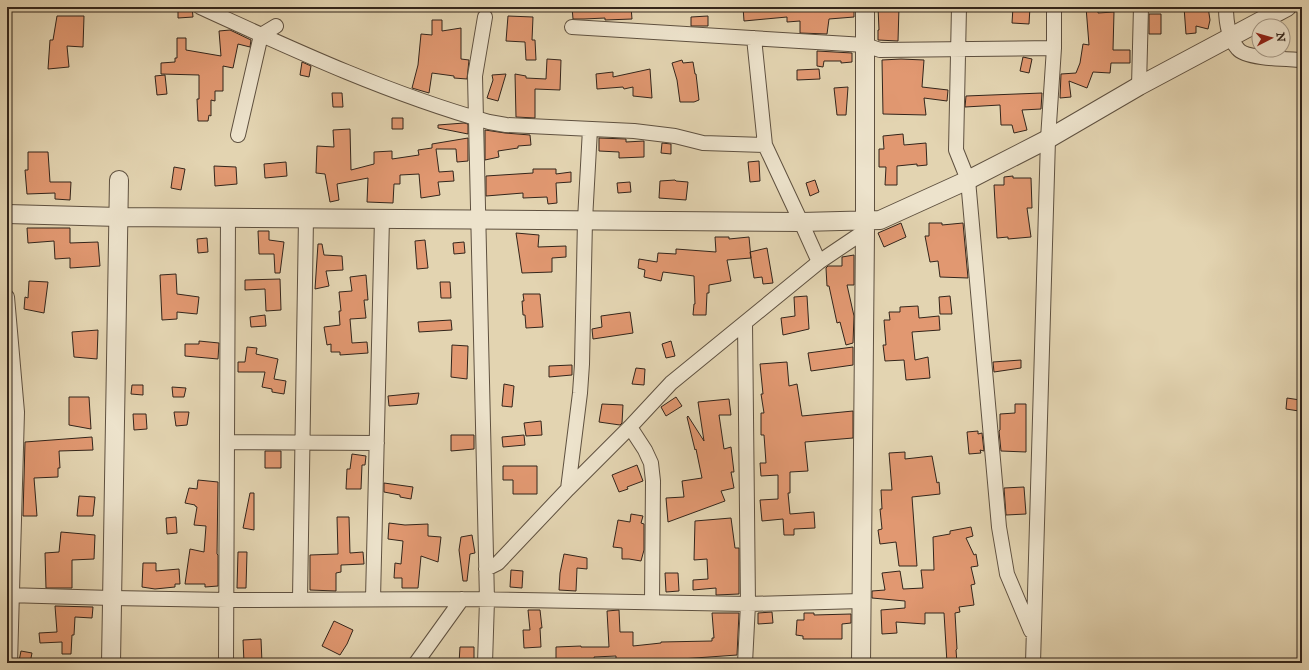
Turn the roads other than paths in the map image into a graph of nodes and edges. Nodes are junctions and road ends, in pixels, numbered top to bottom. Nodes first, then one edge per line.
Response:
1 (200, 7) edge
2 (865, 7) edge
3 (959, 7) edge
4 (1054, 7) edge
5 (1141, 7) edge
6 (1226, 7) edge
7 (1287, 7) edge
8 (485, 17) dead end
9 (276, 26) dead end
10 (572, 27) dead end
11 (261, 35) junction
12 (1230, 37) junction
13 (754, 38) junction
14 (865, 45) junction
15 (1054, 48) junction
16 (958, 49) junction
17 (1302, 60) edge
18 (1139, 86) junction
19 (476, 119) junction
20 (590, 129) junction
21 (238, 135) dead end
22 (1048, 139) junction
23 (765, 145) junction
24 (119, 180) dead end
25 (968, 180) junction
26 (7, 214) edge
27 (119, 217) junction
28 (228, 217) junction
29 (306, 218) junction
30 (382, 218) junction
31 (479, 219) junction
32 (585, 220) junction
33 (801, 222) junction
34 (865, 226) junction
35 (819, 262) junction
36 (7, 297) edge
37 (744, 323) junction
38 (12, 412) edge
39 (630, 426) junction
40 (227, 442) junction
41 (303, 443) junction
42 (377, 443) junction
43 (568, 488) junction
44 (486, 569) junction
45 (9, 595) edge
46 (112, 598) junction
47 (300, 599) junction
48 (373, 599) junction
49 (462, 599) junction
50 (227, 600) junction
51 (487, 600) junction
52 (861, 601) junction
53 (652, 602) junction
54 (748, 604) junction
55 (1033, 637) junction
56 (10, 663) edge
57 (111, 663) edge
58 (226, 663) edge
59 (416, 663) edge
60 (485, 663) edge
61 (745, 663) edge
62 (861, 663) edge
63 (1033, 663) edge

1 - 11 street
2 - 14 street
3 - 16 street
4 - 15 street
5 - 18 street
6 - 12 street
7 - 12 street
8 - 19 street
9 - 11 street
10 - 13 street
11 - 19 street
11 - 21 street
12 - 17 street
12 - 18 street
13 - 14 street
13 - 23 street
14 - 16 street
14 - 34 street
15 - 16 street
15 - 22 street
16 - 25 street
18 - 22 street
19 - 20 street
19 - 31 street
20 - 23 street
20 - 32 street
22 - 25 street
22 - 55 street
23 - 33 street
24 - 27 street
25 - 34 street
25 - 55 street
26 - 27 street
27 - 28 street
27 - 46 street
28 - 29 street
28 - 40 street
29 - 30 street
29 - 41 street
30 - 31 street
30 - 42 street
31 - 32 street
31 - 44 street
32 - 33 street
32 - 43 street
33 - 34 street
33 - 35 street
34 - 35 street
34 - 52 street
35 - 37 street
36 - 38 street
37 - 39 street
37 - 54 street
38 - 45 street
39 - 43 street
39 - 53 street
40 - 41 street
40 - 50 street
41 - 42 street
41 - 47 street
42 - 48 street
43 - 44 street
44 - 51 street
45 - 46 street
45 - 56 street
46 - 50 street
46 - 57 street
47 - 48 street
47 - 50 street
48 - 49 street
49 - 51 street
49 - 59 street
50 - 58 street
51 - 53 street
51 - 60 street
52 - 54 street
52 - 62 street
53 - 54 street
54 - 61 street
55 - 63 street

